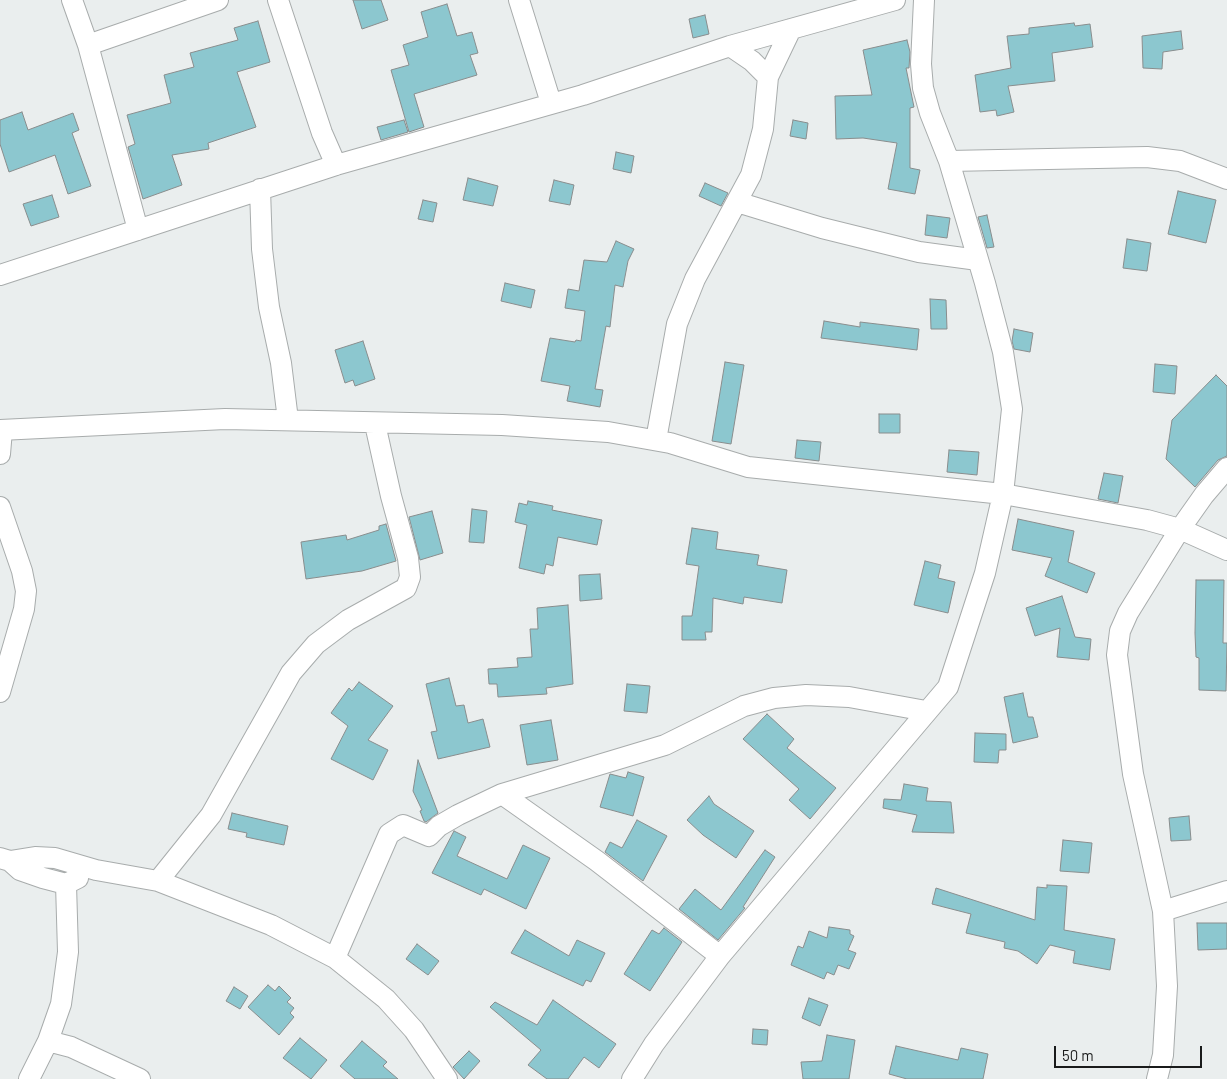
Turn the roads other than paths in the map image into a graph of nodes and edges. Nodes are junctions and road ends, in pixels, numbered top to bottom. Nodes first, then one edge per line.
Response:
1 (72, 0) edge
2 (218, 0) edge
3 (278, 0) edge
4 (519, 0) edge
5 (895, 0) edge
6 (924, 0) edge
7 (791, 29) junction
8 (88, 45) junction
9 (730, 46) junction
10 (768, 77) junction
11 (551, 103) junction
12 (948, 161) junction
13 (336, 165) junction
14 (1227, 179) edge
15 (260, 189) junction
16 (737, 202) junction
17 (138, 230) junction
18 (978, 260) junction
19 (0, 275) edge
20 (288, 420) junction
21 (375, 424) junction
22 (1, 430) edge
23 (656, 440) junction
24 (0, 454) edge
25 (1227, 468) edge
26 (1003, 494) junction
27 (0, 507) edge
28 (1180, 529) junction
29 (1227, 550) edge
30 (2, 679) edge
31 (926, 710) junction
32 (502, 794) junction
33 (5, 859) edge
34 (96, 870) junction
35 (158, 881) junction
36 (66, 884) junction
37 (1227, 891) edge
38 (1163, 910) junction
39 (720, 956) junction
40 (335, 958) junction
41 (48, 1041) junction
42 (29, 1079) edge
43 (140, 1079) edge
44 (447, 1079) edge
45 (632, 1079) edge
46 (1157, 1079) edge

1 - 8 street
2 - 8 street
3 - 13 street
4 - 11 street
5 - 7 street
6 - 12 street
7 - 9 street
7 - 10 street
8 - 17 street
9 - 10 street
9 - 11 street
10 - 16 street
11 - 13 street
12 - 14 street
12 - 18 street
13 - 15 street
15 - 17 street
15 - 20 street
16 - 18 street
16 - 23 street
17 - 19 street
18 - 26 street
20 - 21 street
20 - 22 street
21 - 23 street
21 - 35 street
22 - 24 street
23 - 26 street
25 - 28 street
26 - 28 street
26 - 31 street
27 - 30 street
28 - 29 street
28 - 38 street
31 - 32 street
31 - 39 street
32 - 39 street
32 - 40 street
33 - 34 street
33 - 36 street
34 - 35 street
34 - 36 street
35 - 40 street
36 - 41 street
37 - 38 street
38 - 46 street
39 - 45 street
40 - 44 street
41 - 42 street
41 - 43 street

